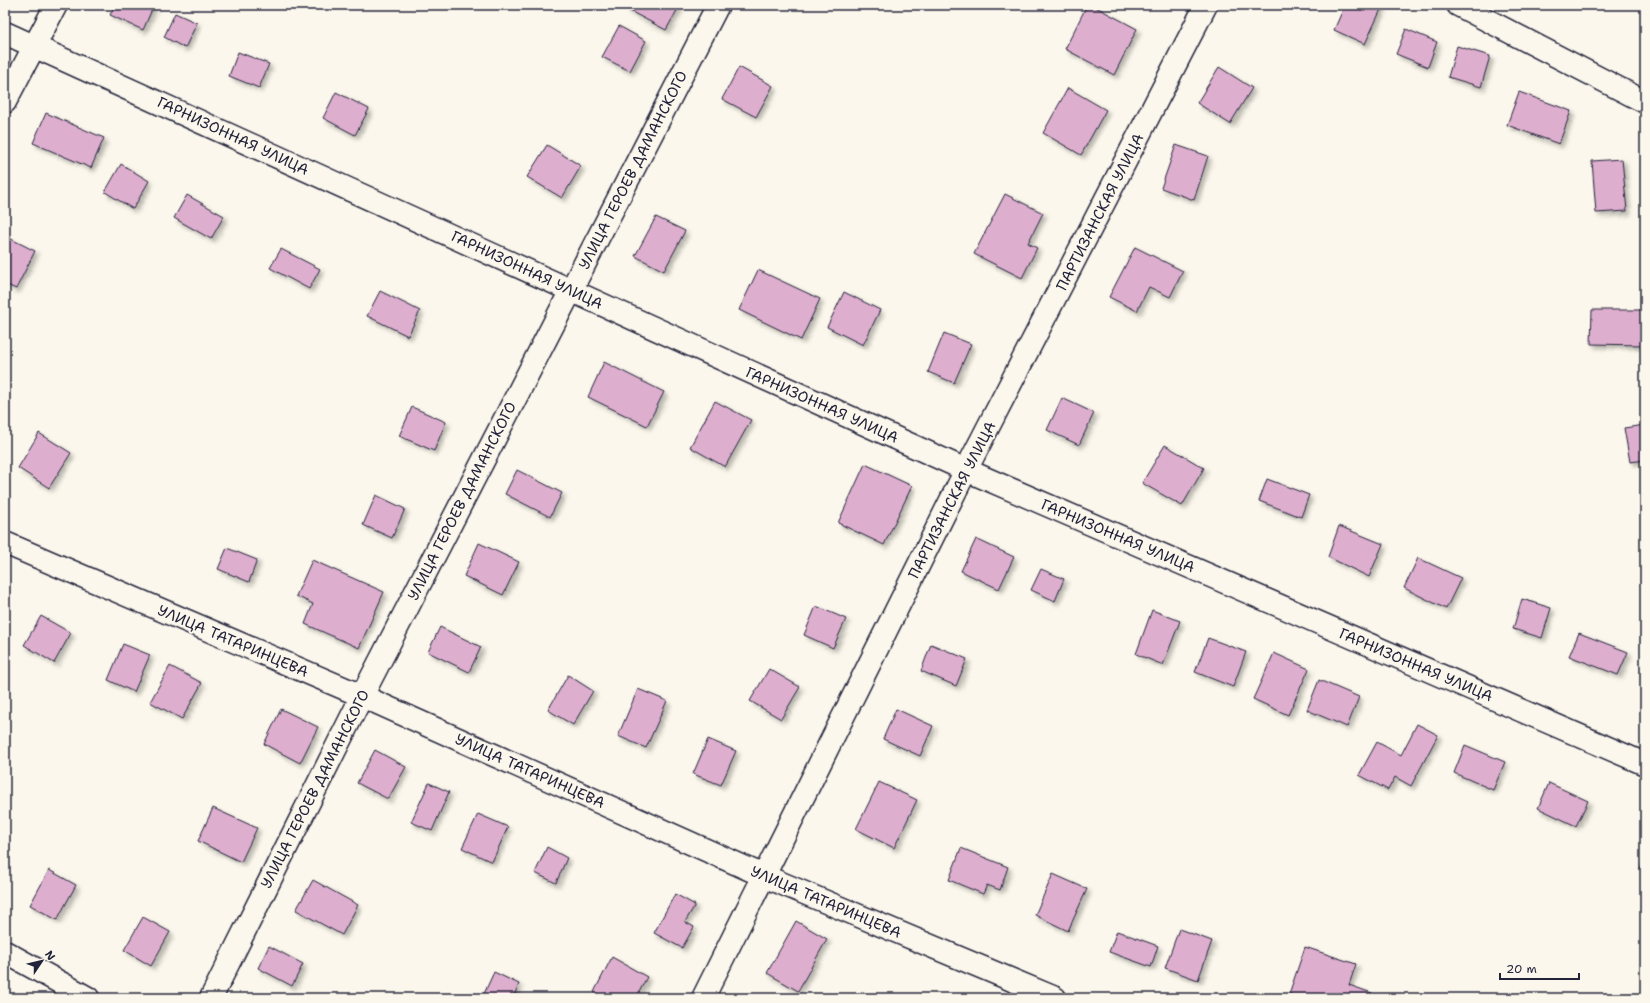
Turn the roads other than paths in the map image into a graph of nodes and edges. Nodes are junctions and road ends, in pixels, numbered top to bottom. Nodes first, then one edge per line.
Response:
1 (56, 5) edge
2 (718, 5) edge
3 (1206, 5) edge
4 (1458, 5) edge
5 (5, 33) edge
6 (34, 45) junction
7 (5, 102) edge
8 (1645, 102) edge
9 (570, 290) junction
10 (966, 470) junction
11 (5, 543) edge
12 (362, 696) junction
13 (1645, 764) edge
14 (764, 876) junction
15 (5, 952) edge
16 (88, 998) edge
17 (211, 998) edge
18 (702, 998) edge
19 (1055, 998) edge

1 - 6 street
2 - 9 street, УЛИЦА ГЕРОЕВ ДАМАНСКОГО
3 - 10 street, ПАРТИЗАНСКАЯ УЛИЦА
4 - 8 street
5 - 6 street, ГАРНИЗОННАЯ УЛИЦА
6 - 7 street
6 - 9 street, ГАРНИЗОННАЯ УЛИЦА
9 - 10 street, ГАРНИЗОННАЯ УЛИЦА
9 - 12 street, УЛИЦА ГЕРОЕВ ДАМАНСКОГО
10 - 13 street, ГАРНИЗОННАЯ УЛИЦА
10 - 14 street, ПАРТИЗАНСКАЯ УЛИЦА
11 - 12 street, УЛИЦА ТАТАРИНЦЕВА
12 - 14 street, УЛИЦА ТАТАРИНЦЕВА
12 - 17 street, УЛИЦА ГЕРОЕВ ДАМАНСКОГО
14 - 18 street, ПАРТИЗАНСКАЯ УЛИЦА
14 - 19 street, УЛИЦА ТАТАРИНЦЕВА
15 - 16 street

